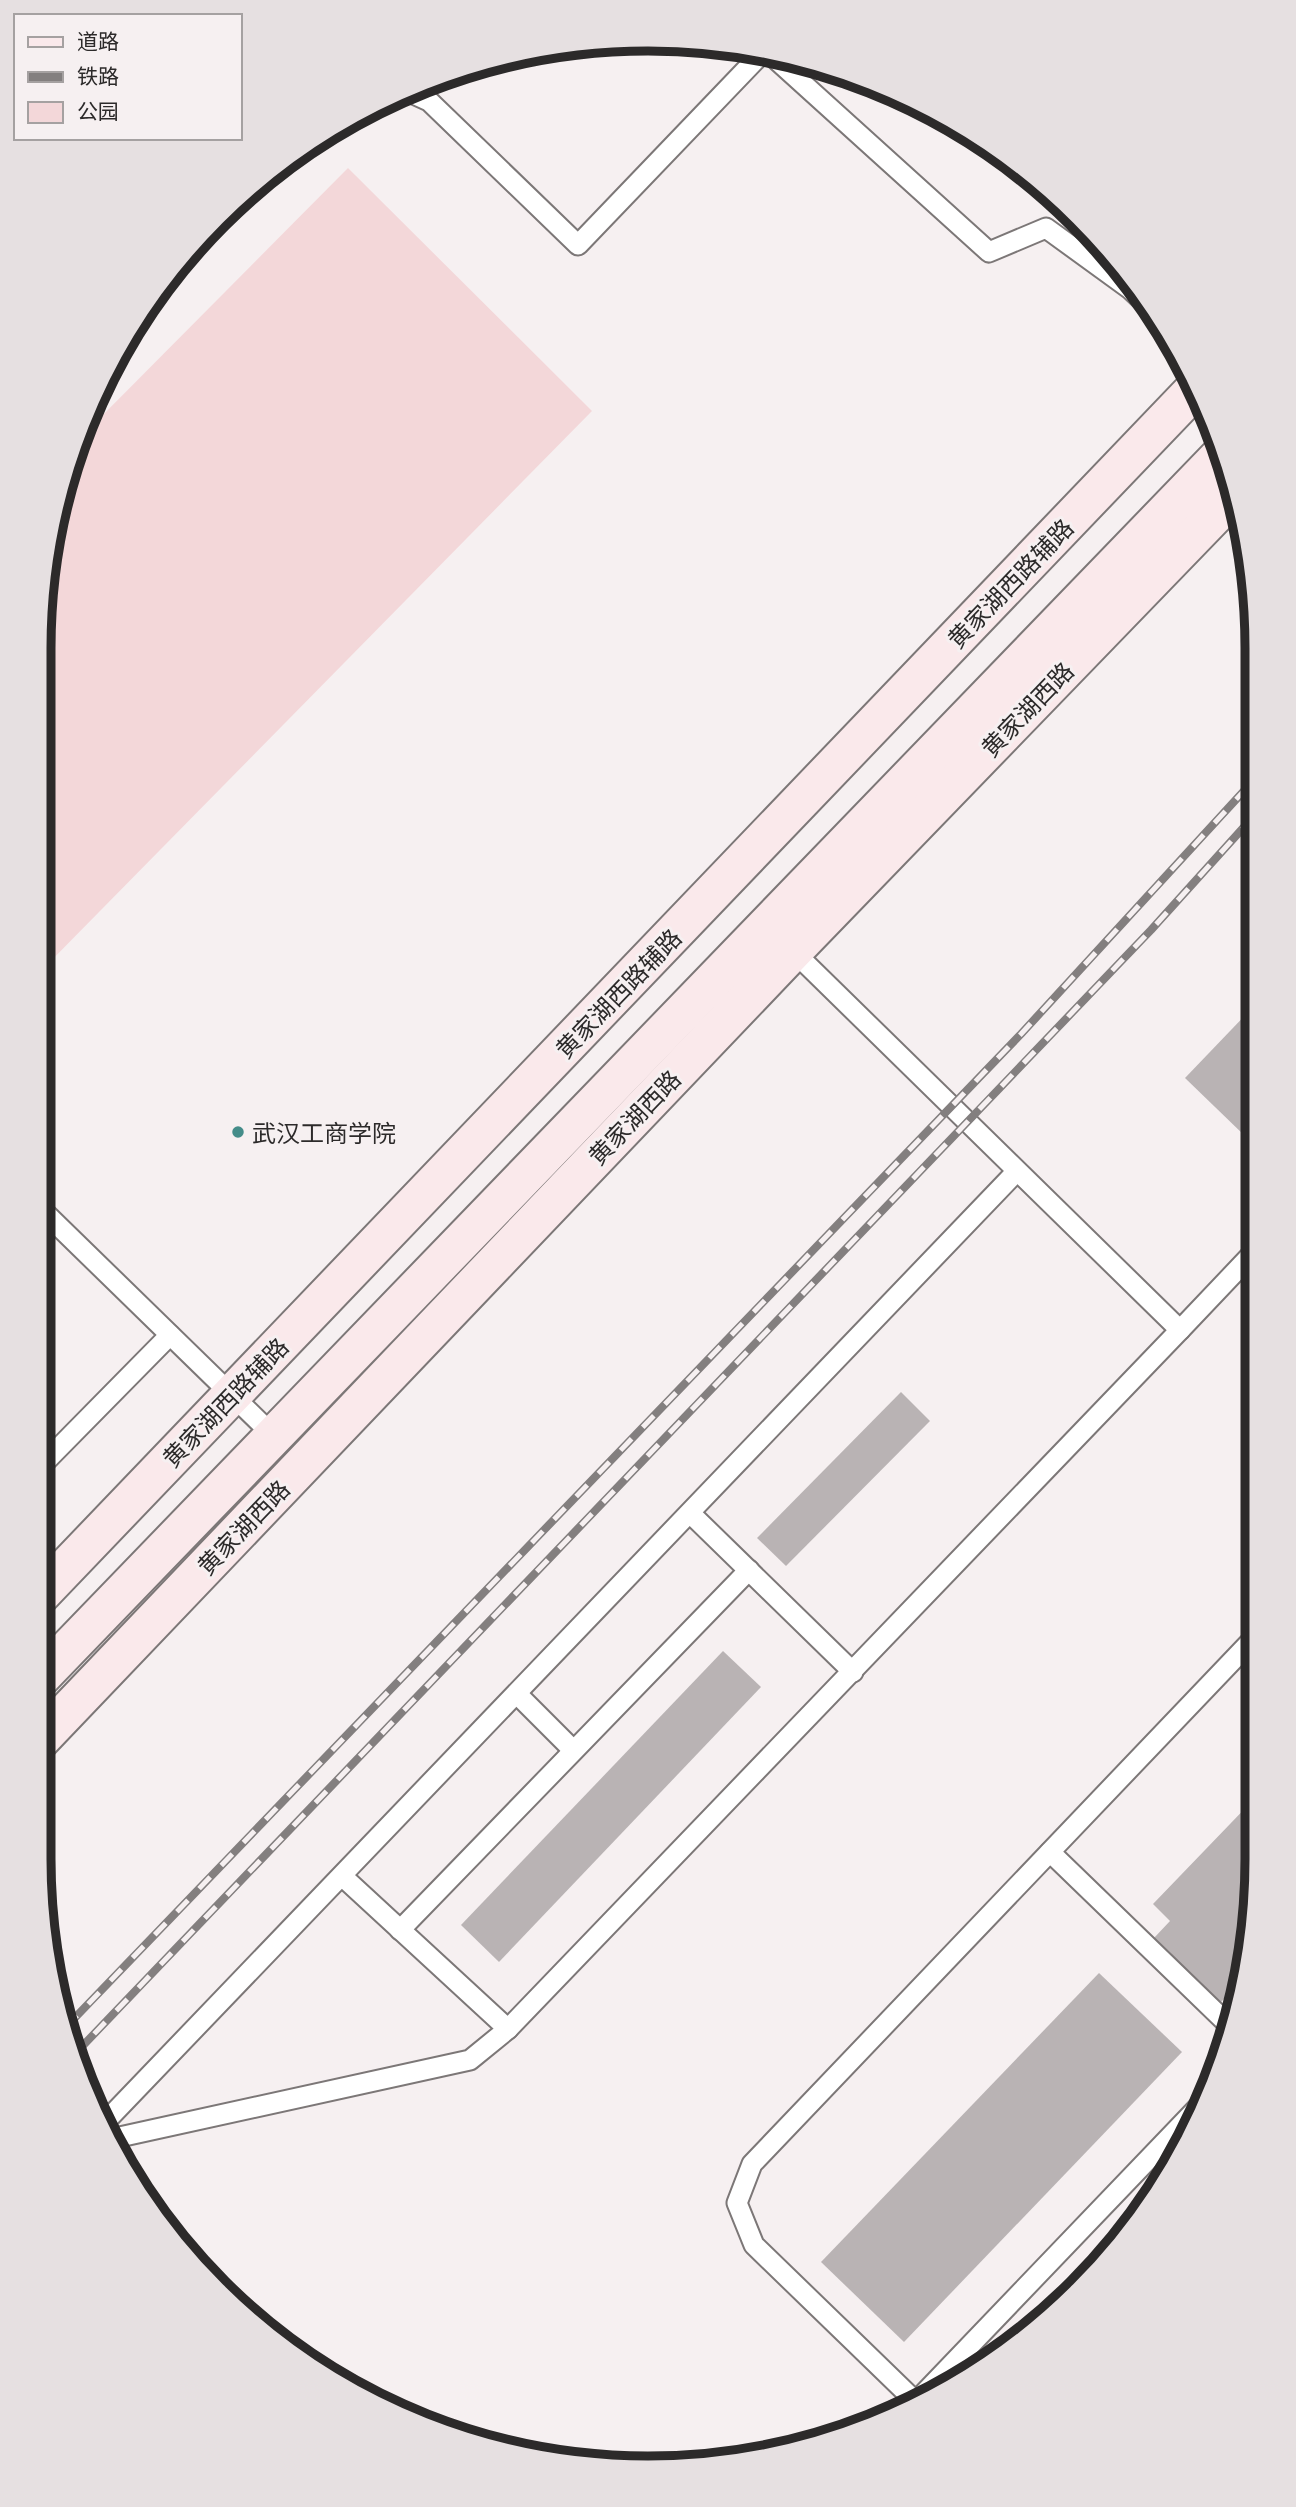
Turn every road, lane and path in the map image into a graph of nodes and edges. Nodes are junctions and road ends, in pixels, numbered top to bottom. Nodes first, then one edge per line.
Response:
1 (756, 61) edge
2 (784, 66) edge
3 (419, 96) edge
4 (1120, 282) edge
5 (1189, 395) edge
6 (1215, 461) edge
7 (1227, 502) edge
8 (793, 951) junction
9 (1017, 1171) junction
10 (51, 1219) edge
11 (1245, 1261) edge
12 (1180, 1330) junction
13 (170, 1335) junction
14 (231, 1396) junction
15 (273, 1436) junction
16 (51, 1456) edge
17 (302, 1465) junction
18 (690, 1513) junction
19 (748, 1570) junction
20 (51, 1584) edge
21 (1245, 1647) edge
22 (51, 1667) edge
23 (853, 1672) junction
24 (517, 1694) junction
25 (51, 1728) edge
26 (572, 1749) junction
27 (1050, 1852) junction
28 (342, 1876) junction
29 (400, 1930) junction
30 (1223, 2020) edge
31 (508, 2029) junction
32 (110, 2118) edge
33 (1185, 2121) edge
34 (119, 2136) edge
35 (934, 2383) edge
36 (906, 2398) edge

1 - 3 lane
2 - 4 lane
5 - 14 main road, 黄家湖西路辅路
6 - 15 main road, 黄家湖西路
7 - 8 main road, 黄家湖西路
8 - 9 lane
8 - 17 main road, 黄家湖西路
9 - 12 lane
9 - 18 lane
10 - 13 lane
11 - 12 lane
12 - 23 lane
13 - 14 lane
13 - 16 lane
14 - 15 lane
14 - 20 main road, 黄家湖西路辅路
15 - 17 lane
15 - 22 main road, 黄家湖西路
17 - 25 main road, 黄家湖西路
18 - 19 lane
18 - 24 lane
19 - 23 lane
19 - 26 lane
21 - 27 lane
23 - 31 lane
24 - 26 lane
24 - 28 lane
26 - 29 lane
27 - 30 lane
27 - 36 lane
28 - 29 lane
28 - 32 lane
29 - 31 lane
31 - 34 lane
33 - 35 lane

